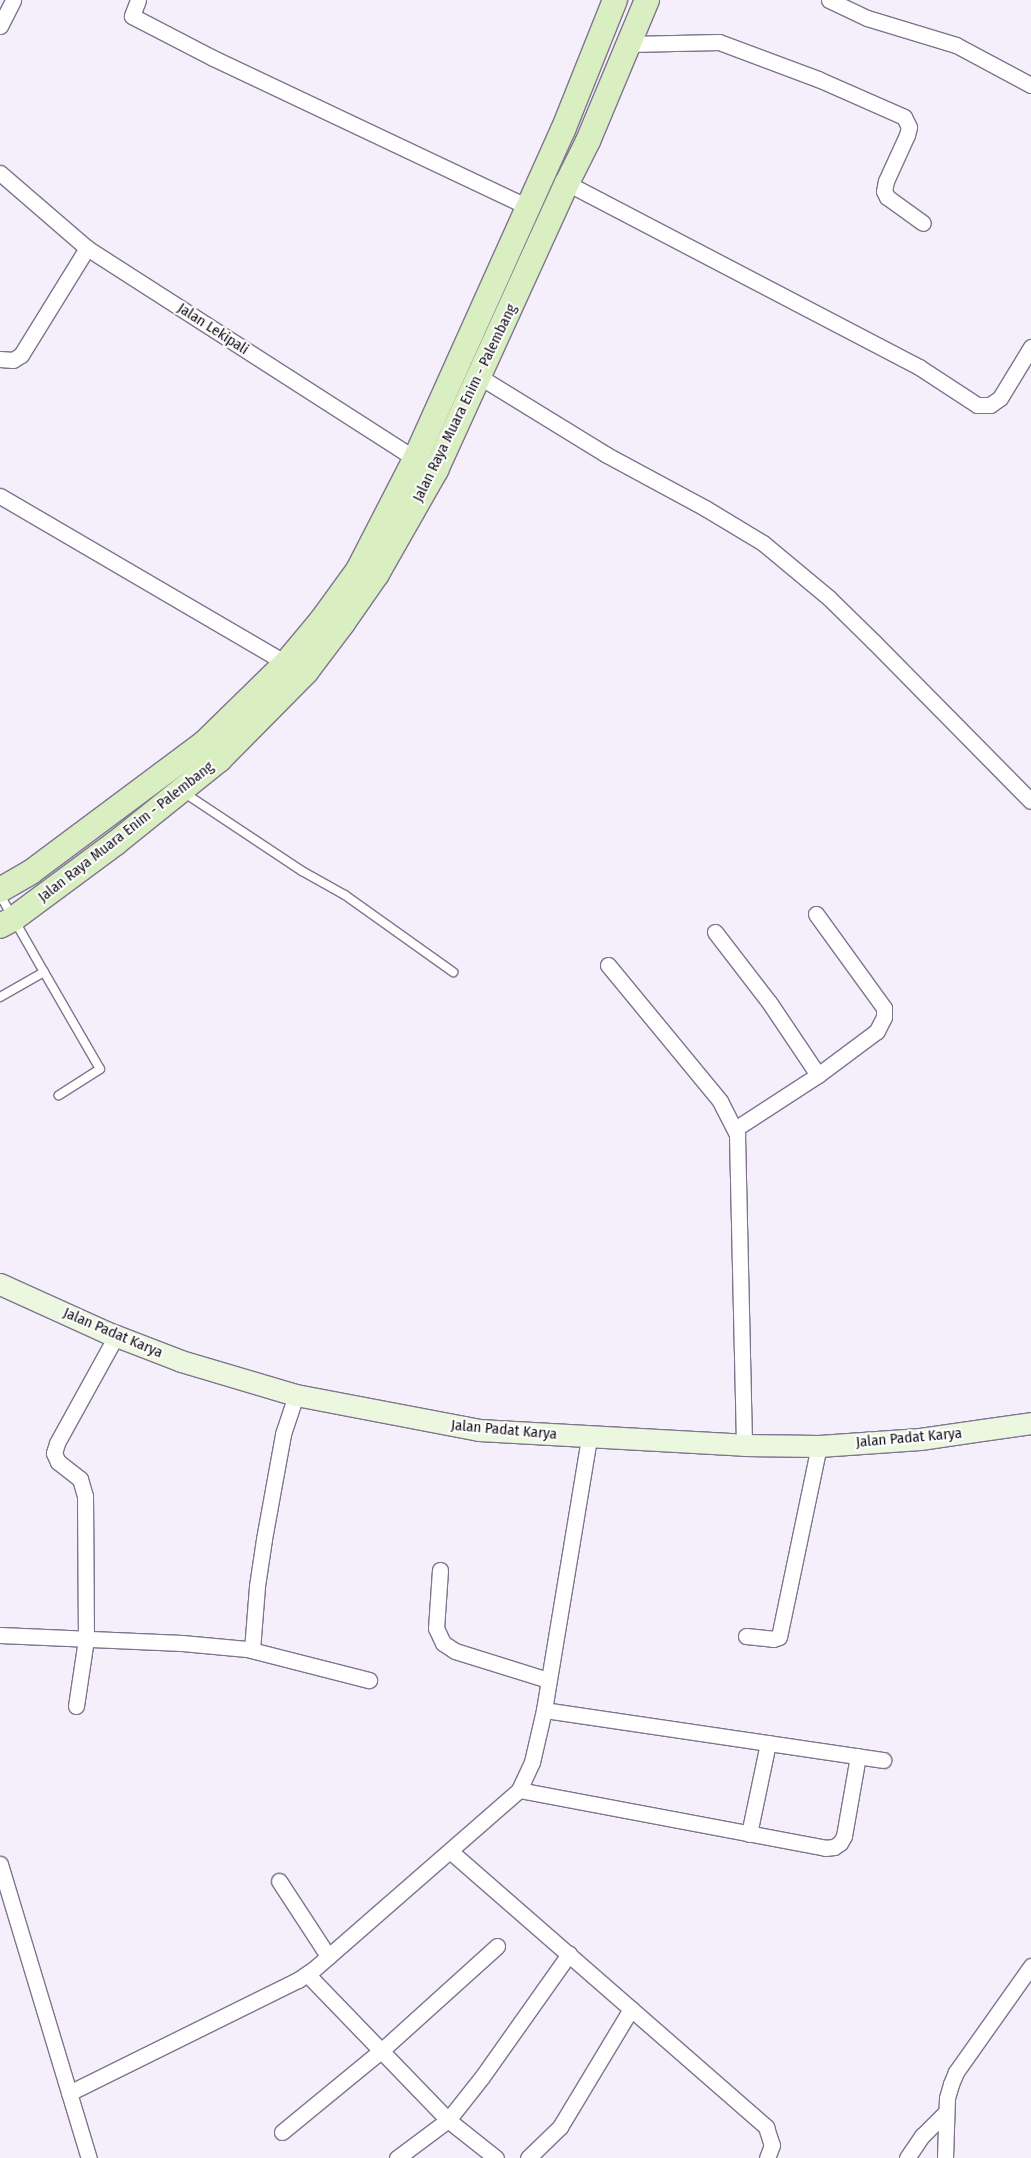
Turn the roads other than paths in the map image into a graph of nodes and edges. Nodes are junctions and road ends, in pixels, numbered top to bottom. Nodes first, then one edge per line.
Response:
1 (12, 0) edge
2 (138, 0) edge
3 (616, 0) edge
4 (647, 0) edge
5 (829, 0) edge
6 (0, 26) edge
7 (630, 44) junction
8 (1031, 85) edge
9 (0, 173) edge
10 (567, 183) junction
11 (528, 207) junction
12 (923, 223) dead end
13 (87, 248) junction
14 (1031, 346) edge
15 (0, 359) edge
16 (480, 377) junction
17 (414, 459) junction
18 (436, 470) junction
19 (0, 496) edge
20 (286, 663) junction
21 (182, 791) junction
22 (1031, 801) edge
23 (0, 890) edge
24 (0, 895) edge
25 (816, 914) dead end
26 (7, 922) edge
27 (715, 932) dead end
28 (608, 965) dead end
29 (44, 972) junction
30 (453, 972) dead end
31 (0, 997) edge
32 (818, 1075) junction
33 (59, 1095) dead end
34 (735, 1129) junction
35 (0, 1284) edge
36 (116, 1336) junction
37 (296, 1395) junction
38 (1031, 1423) edge
39 (589, 1436) junction
40 (744, 1445) junction
41 (818, 1446) junction
42 (440, 1570) dead end
43 (0, 1635) edge
44 (746, 1636) dead end
45 (86, 1639) junction
46 (252, 1650) junction
47 (369, 1680) dead end
48 (548, 1680) junction
49 (76, 1706) dead end
50 (544, 1710) junction
51 (768, 1743) junction
52 (858, 1756) junction
53 (883, 1760) dead end
54 (519, 1790) junction
55 (749, 1834) junction
56 (450, 1851) junction
57 (0, 1864) edge
58 (279, 1880) dead end
59 (497, 1946) dead end
60 (569, 1954) junction
61 (328, 1956) junction
62 (1031, 1966) edge
63 (307, 1974) junction
64 (631, 2009) junction
65 (382, 2050) junction
66 (69, 2093) junction
67 (946, 2112) junction
68 (448, 2120) junction
69 (282, 2132) dead end
70 (89, 2158) edge
71 (397, 2158) edge
72 (496, 2158) edge
73 (528, 2158) edge
74 (767, 2158) edge
75 (908, 2158) edge
76 (945, 2158) edge

1 - 6 street
2 - 11 street
3 - 11 main road, Jalan Raya Muara Enim - Palembang
4 - 7 main road, Jalan Raya Muara Enim - Palembang
5 - 8 street
7 - 10 main road, Jalan Raya Muara Enim - Palembang
7 - 12 street
9 - 13 street, Jalan Lekipali
10 - 14 street
10 - 16 main road, Jalan Raya Muara Enim - Palembang
11 - 17 main road, Jalan Raya Muara Enim - Palembang
13 - 15 street
13 - 17 street, Jalan Lekipali
16 - 18 main road, Jalan Raya Muara Enim - Palembang
16 - 22 street
17 - 18 street, Jalan Lekipali
17 - 20 main road, Jalan Raya Muara Enim - Palembang
18 - 21 main road, Jalan Raya Muara Enim - Palembang
19 - 20 street
20 - 23 main road, Jalan Raya Muara Enim - Palembang
21 - 26 main road, Jalan Raya Muara Enim - Palembang
21 - 30 lane
24 - 26 lane
25 - 32 street
26 - 29 lane
27 - 32 street
28 - 34 street
29 - 31 lane
29 - 33 lane
32 - 34 street
34 - 40 street
35 - 36 street, Jalan Padat Karya
36 - 37 street, Jalan Padat Karya
36 - 45 street
37 - 39 street, Jalan Padat Karya
37 - 46 street
38 - 41 street, Jalan Padat Karya
39 - 40 street, Jalan Padat Karya
39 - 48 street
40 - 41 street, Jalan Padat Karya
41 - 44 street
42 - 48 street
43 - 45 street
45 - 46 street
45 - 49 street
46 - 47 street
48 - 50 street
50 - 51 street
50 - 54 street
51 - 52 street
51 - 55 street
52 - 53 street
52 - 55 street
54 - 55 street
54 - 56 street
56 - 60 street
56 - 61 street
57 - 66 street
58 - 61 street
59 - 65 street
60 - 64 street
60 - 68 street
61 - 63 street
62 - 67 street
63 - 65 street
63 - 66 street
64 - 73 street
64 - 74 street
65 - 68 street
65 - 69 street
66 - 70 street
67 - 75 street
67 - 76 street
68 - 71 street
68 - 72 street

